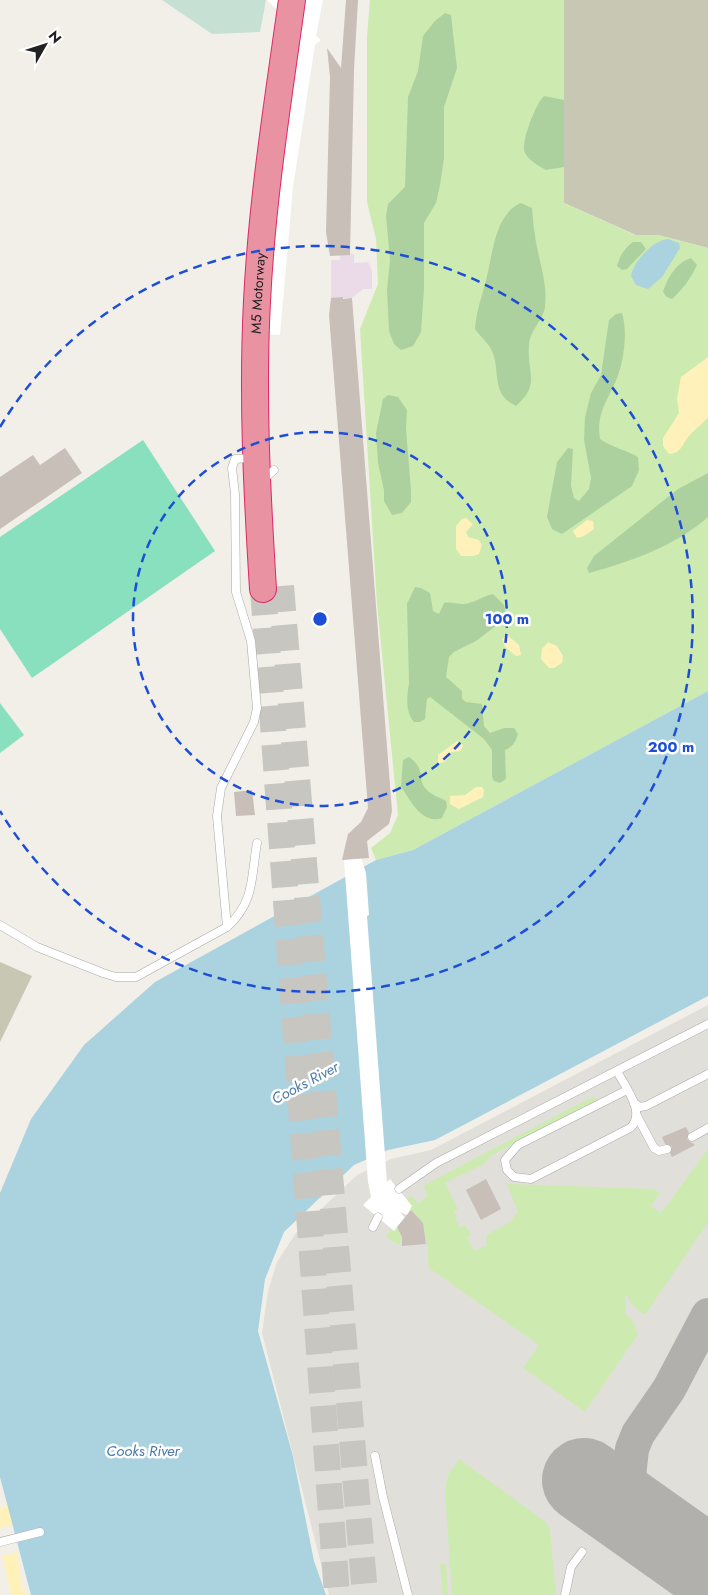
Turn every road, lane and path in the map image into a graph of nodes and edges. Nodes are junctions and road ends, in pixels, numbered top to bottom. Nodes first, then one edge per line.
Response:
1 (292, 0) edge
2 (308, 0) edge
3 (279, 145) junction
4 (261, 468) junction
5 (272, 587) tunnel mouth
6 (257, 843) dead end
7 (0, 926) edge
8 (227, 927) junction
9 (708, 1024) edge
10 (617, 1071) junction
11 (708, 1074) edge
12 (627, 1090) junction
13 (632, 1100) junction
14 (637, 1116) junction
15 (708, 1128) edge
16 (692, 1137) dead end
17 (668, 1149) dead end
18 (399, 1189) dead end
19 (378, 1217) dead end
20 (373, 1226) dead end
21 (374, 1456) dead end
22 (40, 1532) dead end
23 (0, 1542) edge
24 (582, 1552) dead end
25 (408, 1595) edge
26 (565, 1595) edge

1 - 3 highway, M5 Motorway
2 - 3 highway, M5 Motorway
3 - 4 highway, M5 Motorway
4 - 5 highway, M5 Motorway
4 - 8 lane
6 - 8 lane
7 - 8 lane
9 - 10 lane
10 - 12 lane
10 - 18 lane
11 - 13 lane
12 - 13 lane
12 - 14 lane
13 - 14 lane
14 - 17 lane
15 - 16 lane
19 - 20 lane
21 - 25 lane
22 - 23 lane
24 - 26 lane

